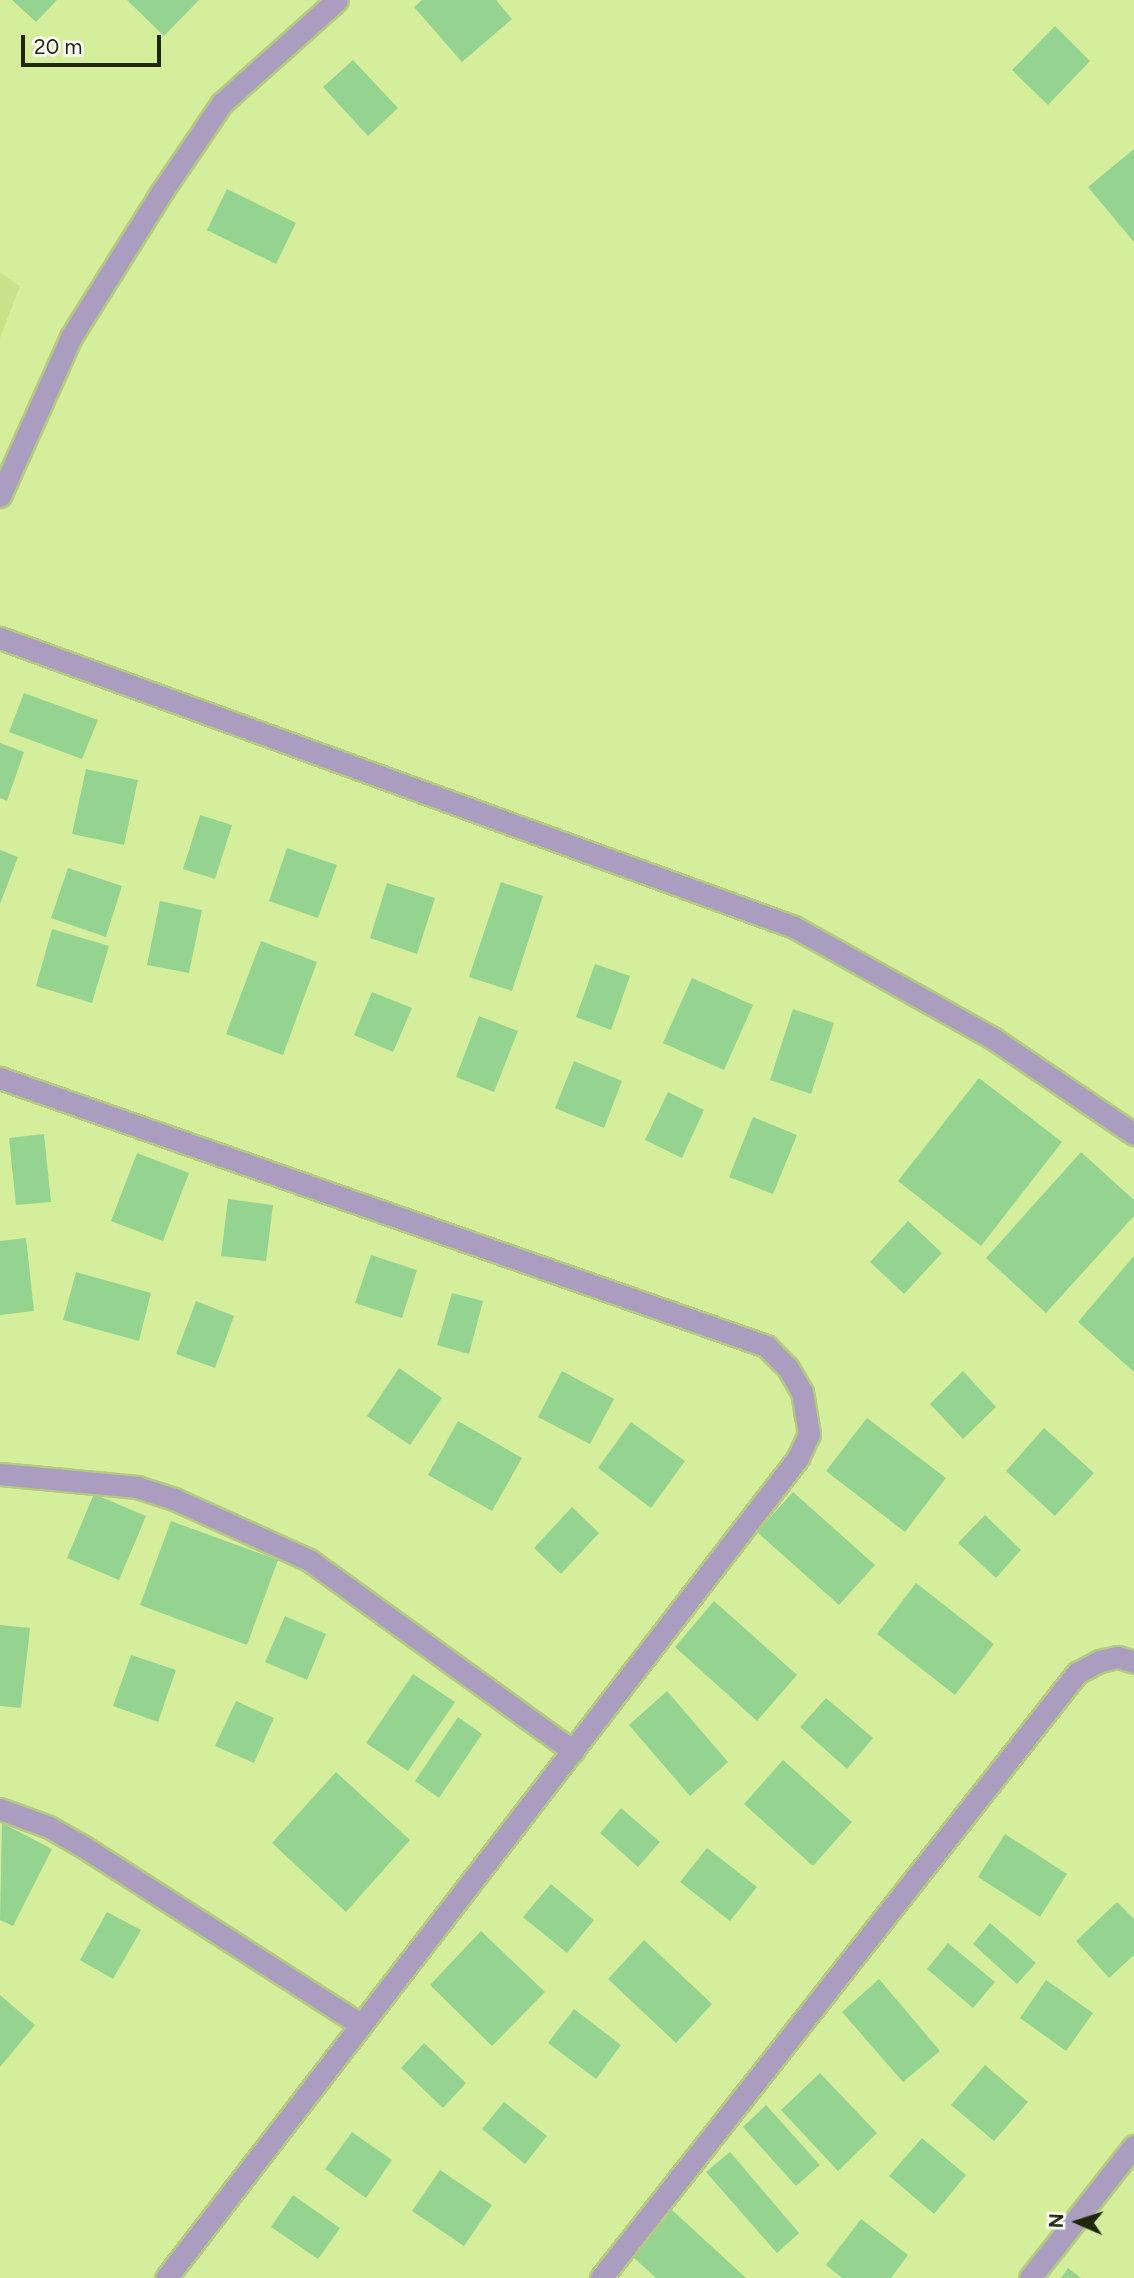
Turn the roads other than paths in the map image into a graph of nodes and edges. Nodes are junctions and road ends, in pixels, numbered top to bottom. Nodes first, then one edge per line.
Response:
1 (337, 0) edge
2 (0, 496) edge
3 (0, 638) edge
4 (0, 1078) edge
5 (1134, 1134) edge
6 (0, 1474) edge
7 (1134, 1662) edge
8 (573, 1751) junction
9 (0, 1809) edge
10 (361, 2025) junction
11 (1134, 2146) edge
12 (166, 2278) edge
13 (601, 2278) edge
14 (1030, 2278) edge

1 - 2 street
3 - 5 street
4 - 8 street
6 - 8 street
7 - 13 street
8 - 10 street
9 - 10 street
10 - 12 street
11 - 14 street

